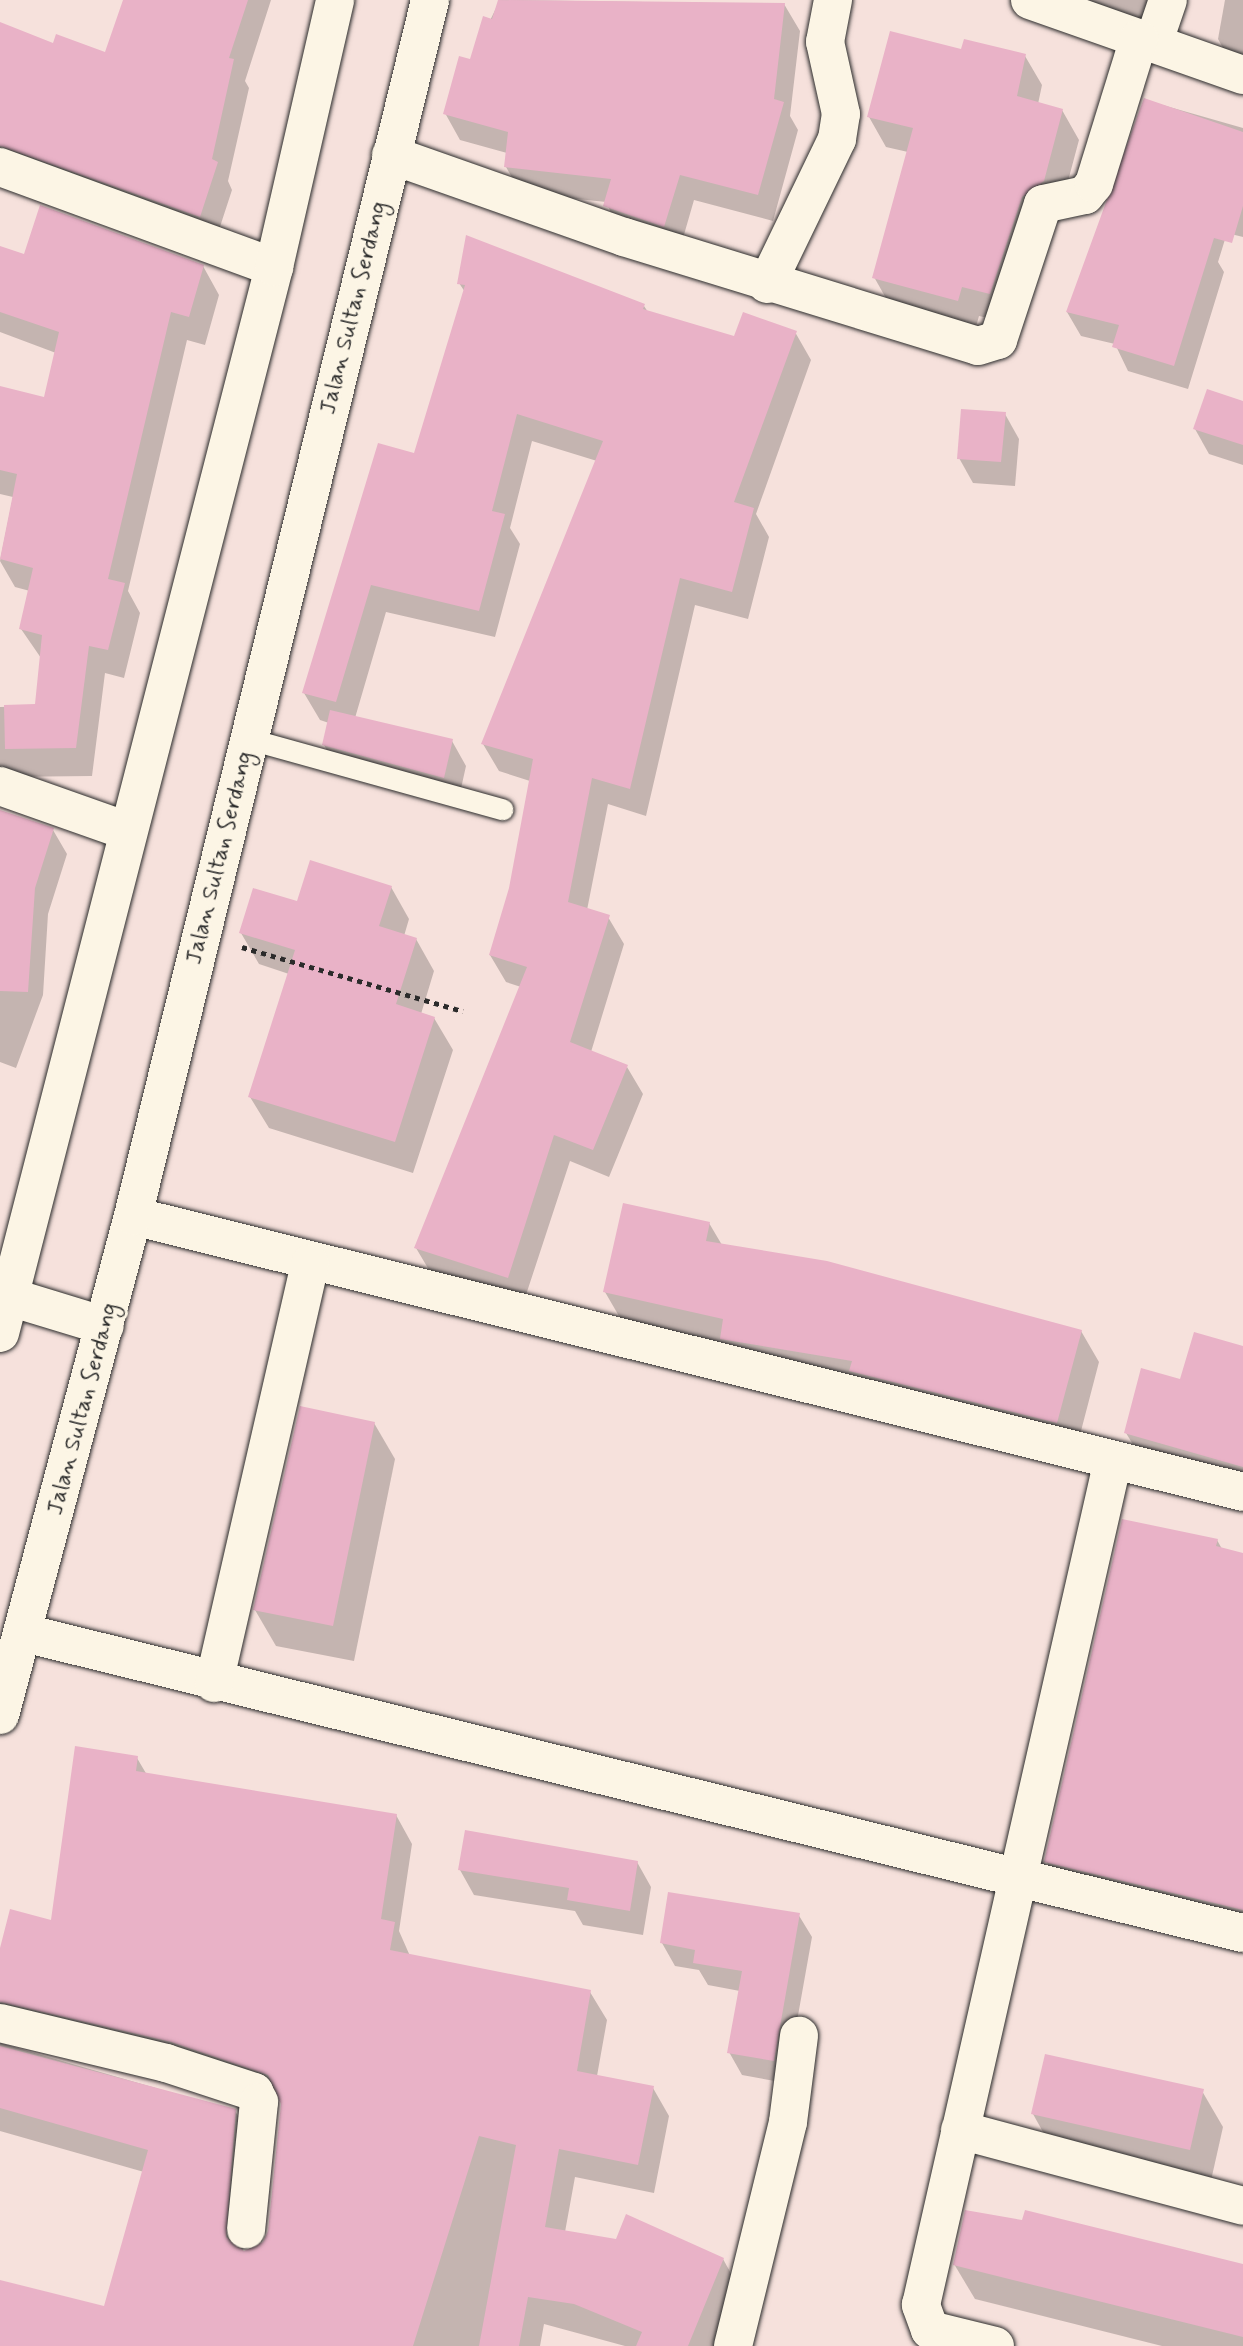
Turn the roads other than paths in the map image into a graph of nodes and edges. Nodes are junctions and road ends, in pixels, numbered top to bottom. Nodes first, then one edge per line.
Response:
1 (335, 0) edge
2 (430, 0) edge
3 (832, 0) edge
4 (1030, 0) edge
5 (1168, 0) edge
6 (1146, 41) junction
7 (1243, 75) edge
8 (391, 155) junction
9 (0, 167) edge
10 (274, 267) junction
11 (767, 284) junction
12 (249, 739) junction
13 (0, 786) edge
14 (502, 808) dead end
15 (127, 831) junction
16 (133, 1216) junction
17 (310, 1264) junction
18 (10, 1297) junction
19 (105, 1326) junction
20 (0, 1334) edge
21 (1112, 1464) junction
22 (1243, 1492) edge
23 (24, 1633) junction
24 (214, 1684) junction
25 (0, 1714) edge
26 (1018, 1877) junction
27 (1243, 1933) edge
28 (0, 2023) edge
29 (799, 2036) dead end
30 (960, 2130) junction
31 (1243, 2206) edge
32 (246, 2229) dead end
33 (733, 2346) edge
34 (995, 2346) edge

1 - 10 main road
2 - 8 main road, Jalan Sultan Serdang
3 - 11 main road
4 - 6 main road
5 - 6 main road
6 - 7 main road
6 - 11 main road
8 - 11 main road
8 - 12 main road, Jalan Sultan Serdang
9 - 10 main road
10 - 15 main road
12 - 14 lane
12 - 16 main road, Jalan Sultan Serdang
13 - 15 main road
15 - 18 main road
16 - 17 main road
16 - 19 main road, Jalan Sultan Serdang
17 - 21 main road
17 - 24 main road
18 - 19 main road
18 - 20 main road
19 - 23 main road, Jalan Sultan Serdang
21 - 22 main road
21 - 26 main road
23 - 24 main road
23 - 25 main road, Jalan Sultan Serdang
24 - 26 main road
26 - 27 main road
26 - 30 main road
28 - 32 main road
29 - 33 main road
30 - 31 main road
30 - 34 main road

